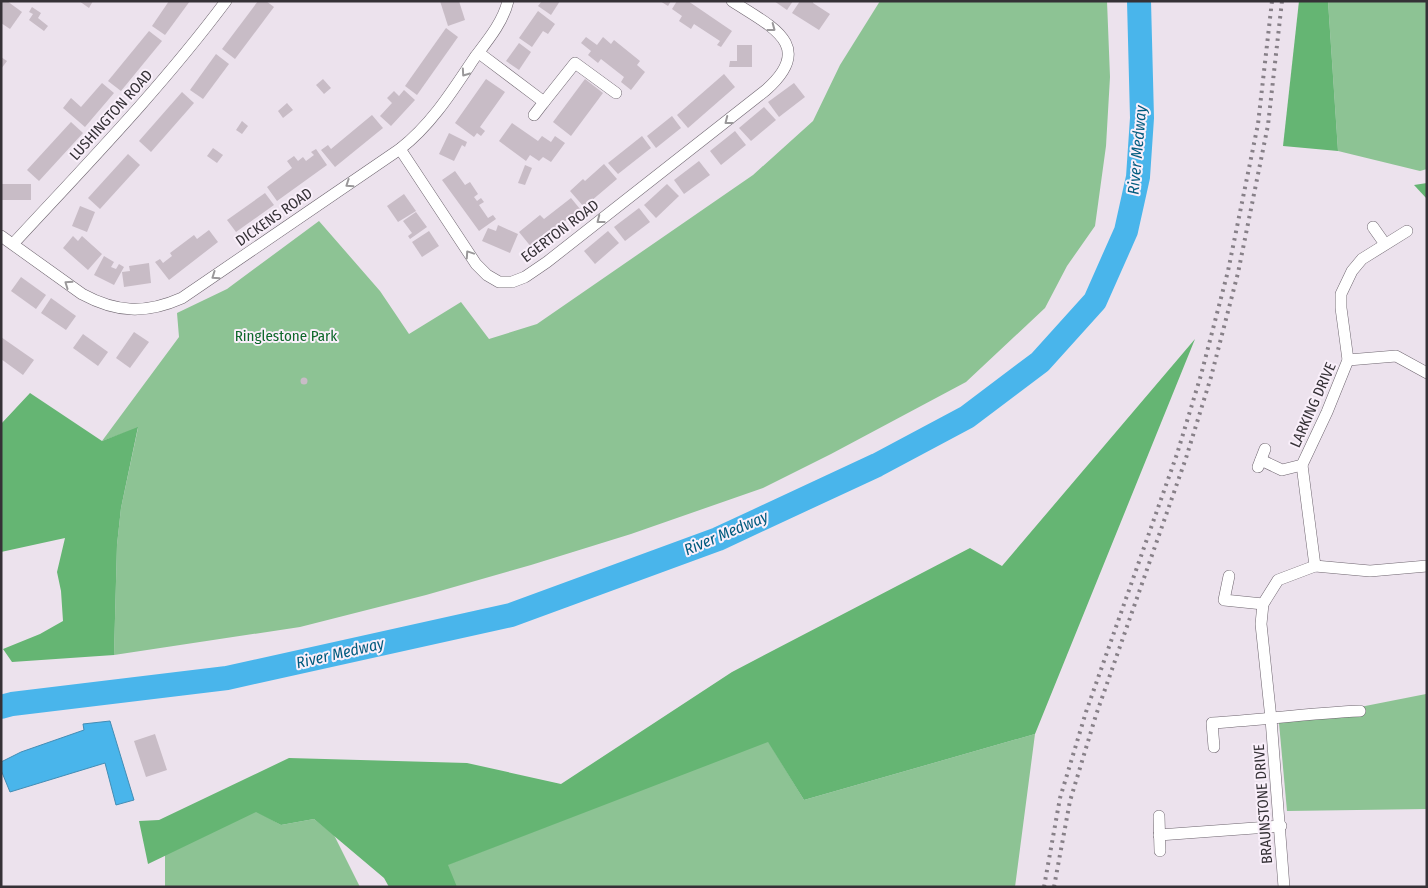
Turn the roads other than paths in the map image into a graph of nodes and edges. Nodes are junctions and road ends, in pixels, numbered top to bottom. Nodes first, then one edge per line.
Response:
1 (226, 1) edge
2 (508, 1) edge
3 (732, 1) edge
4 (479, 53) junction
5 (616, 93) dead end
6 (544, 102) junction
7 (534, 115) dead end
8 (400, 149) junction
9 (1373, 227) dead end
10 (1407, 231) dead end
11 (1, 236) edge
12 (13, 244) junction
13 (1385, 244) junction
14 (1348, 360) junction
15 (1427, 373) edge
16 (1261, 459) dead end
17 (1302, 465) junction
18 (1315, 566) junction
19 (1427, 566) edge
20 (1229, 576) dead end
21 (1263, 604) junction
22 (1360, 711) dead end
23 (1272, 719) junction
24 (1214, 747) dead end
25 (1158, 816) dead end
26 (1281, 826) junction
27 (1159, 835) junction
28 (1160, 851) dead end
29 (1284, 887) edge

1 - 12 street, LUSHINGTON ROAD
2 - 4 street, DICKENS ROAD
3 -> 8 street, EGERTON ROAD
4 - 6 street
4 -> 8 street, DICKENS ROAD
5 - 6 street
6 - 7 street
8 -> 12 street, DICKENS ROAD
9 - 13 street
10 - 13 street, LARKING DRIVE
11 - 12 street, DICKENS ROAD
13 - 14 street, LARKING DRIVE
14 - 15 street
14 - 17 street, LARKING DRIVE
16 - 17 street
17 - 18 street, LARKING DRIVE
18 - 19 street, BRAUNSTONE DRIVE
18 - 21 street, BRAUNSTONE DRIVE
20 - 21 street
21 - 23 street, BRAUNSTONE DRIVE
22 - 23 street
23 - 24 street
23 - 26 street, BRAUNSTONE DRIVE
25 - 27 street
26 - 27 street
26 - 29 street, BRAUNSTONE DRIVE
27 - 28 street

